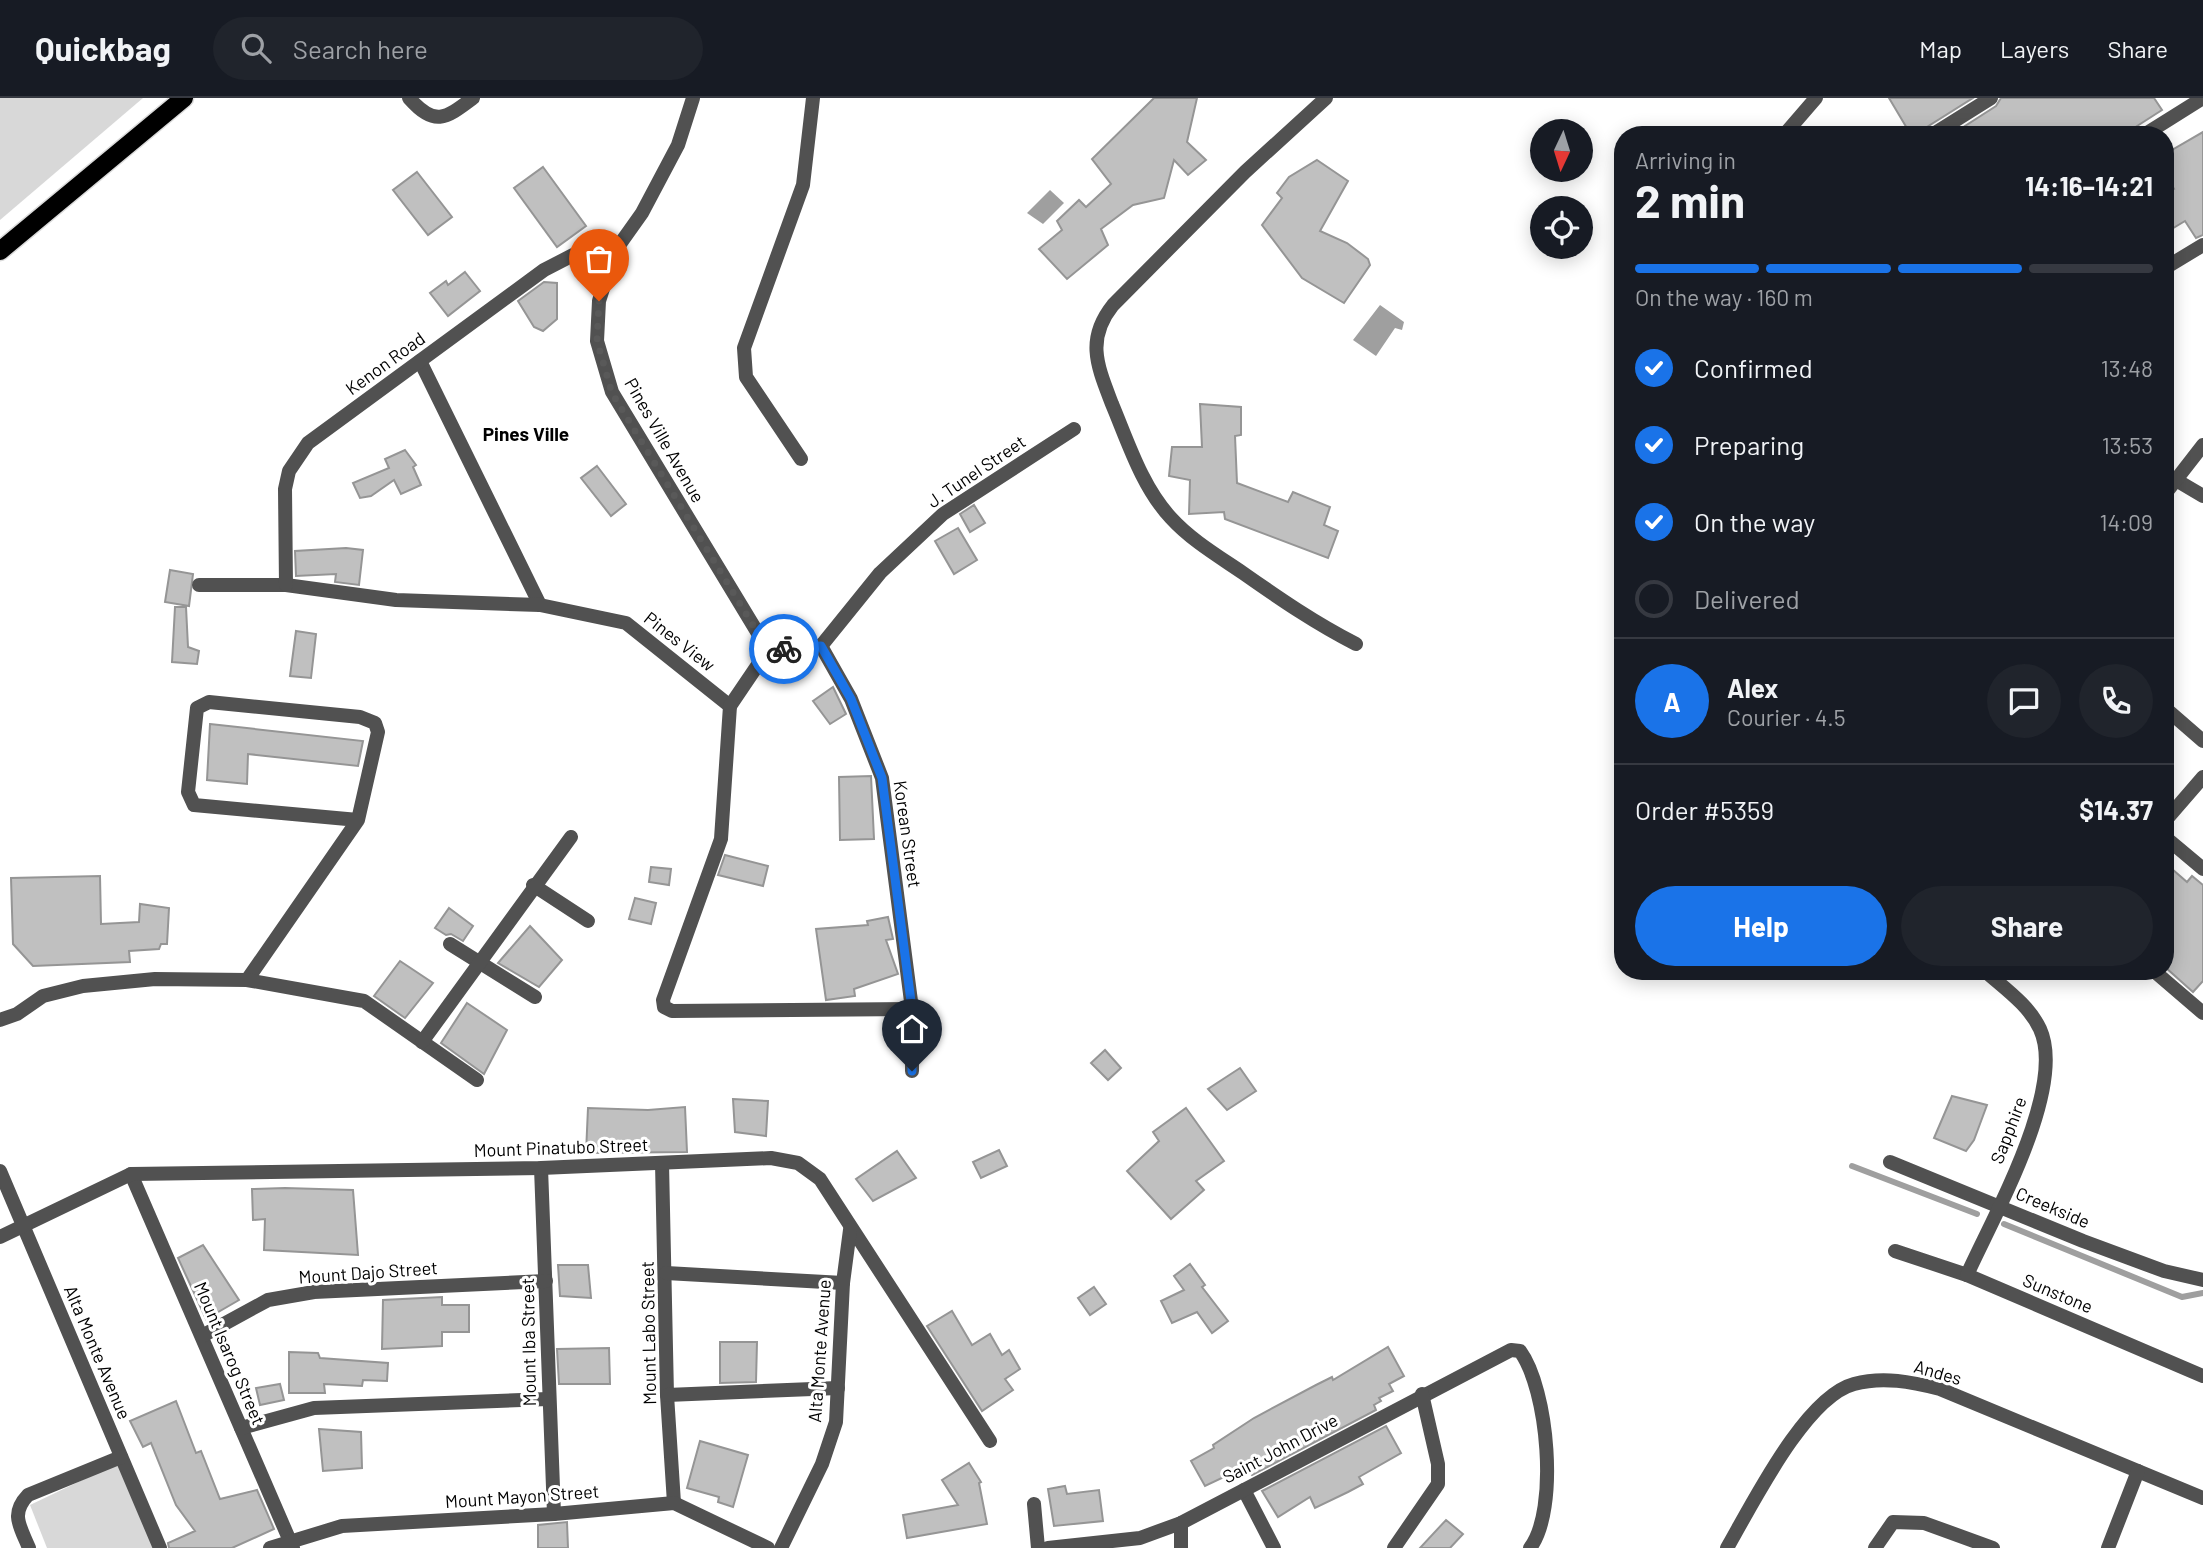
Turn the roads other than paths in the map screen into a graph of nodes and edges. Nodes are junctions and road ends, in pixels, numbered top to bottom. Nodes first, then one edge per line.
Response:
1 (184, 98) edge
2 (409, 98) edge
3 (473, 98) edge
4 (693, 98) edge
5 (813, 98) edge
6 (1326, 98) edge
7 (1816, 98) edge
8 (1992, 98) edge
9 (2203, 98) edge
10 (1792, 126) edge
11 (1947, 126) edge
12 (2158, 126) edge
13 (2203, 245) edge
14 (0, 251) edge
15 (615, 251) junction
16 (2174, 263) edge
17 (420, 361) junction
18 (1074, 429) dead end
19 (2203, 445) edge
20 (800, 459) dead end
21 (2176, 480) junction
22 (2174, 483) edge
23 (2203, 496) edge
24 (199, 585) dead end
25 (286, 585) junction
26 (540, 605) junction
27 (1356, 644) dead end
28 (821, 646) junction
29 (768, 650) junction
30 (730, 706) junction
31 (2174, 716) edge
32 (2203, 741) edge
33 (2203, 777) edge
34 (2174, 811) edge
35 (358, 820) junction
36 (571, 837) dead end
37 (2174, 845) edge
38 (2203, 869) edge
39 (533, 885) junction
40 (588, 921) dead end
41 (450, 944) dead end
42 (481, 961) junction
43 (1994, 980) edge
44 (2164, 980) edge
45 (247, 981) junction
46 (535, 996) dead end
47 (912, 1009) junction
48 (2203, 1013) edge
49 (0, 1020) edge
50 (422, 1042) junction
51 (912, 1071) dead end
52 (477, 1080) dead end
53 (1890, 1162) dead end
54 (662, 1163) junction
55 (541, 1168) junction
56 (0, 1171) edge
57 (131, 1174) junction
58 (1998, 1205) junction
59 (24, 1225) junction
60 (850, 1230) junction
61 (0, 1237) edge
62 (1895, 1251) dead end
63 (666, 1273) junction
64 (1967, 1275) junction
65 (2203, 1280) edge
66 (546, 1281) junction
67 (843, 1283) junction
68 (202, 1336) junction
69 (2202, 1372) edge
70 (838, 1388) junction
71 (1422, 1394) junction
72 (667, 1395) junction
73 (548, 1399) junction
74 (240, 1428) junction
75 (990, 1441) dead end
76 (121, 1457) junction
77 (2138, 1471) junction
78 (1244, 1490) junction
79 (2203, 1498) edge
80 (674, 1503) junction
81 (1034, 1504) dead end
82 (554, 1514) junction
83 (1181, 1523) junction
84 (1140, 1543) edge
85 (291, 1544) edge
86 (29, 1548) edge
87 (160, 1548) edge
88 (270, 1548) edge
89 (768, 1548) edge
90 (781, 1548) edge
91 (1038, 1548) edge
92 (1048, 1548) edge
93 (1181, 1548) edge
94 (1274, 1548) edge
95 (1394, 1548) edge
96 (1530, 1548) edge
97 (1727, 1548) edge
98 (1875, 1548) edge
99 (1993, 1548) edge
100 (2108, 1548) edge

1 - 14 main road
2 - 3 street
4 - 15 street, Pines Ville Avenue
5 - 20 street
6 - 27 street
7 - 10 street
8 - 11 street
9 - 12 street
13 - 16 street
15 - 17 street, Kenon Road
15 - 29 street, Pines Ville Avenue
17 - 25 street, Kenon Road
17 - 26 street
18 - 28 street, J. Tunel Street
19 - 21 street
21 - 22 street
21 - 23 street
24 - 25 street, Pines View
25 - 26 street, Pines View
26 - 30 street, Pines View
28 - 29 street
28 - 47 street, Korean Street
29 - 30 street
30 - 47 street
31 - 32 street
33 - 34 street
35 - 35 street
35 - 45 street
36 - 39 street
37 - 38 street
39 - 40 street
39 - 42 street
41 - 42 street
42 - 46 street
42 - 50 street
43 - 58 street, Sapphire
44 - 48 street
45 - 49 street
45 - 50 street
47 - 51 street, Korean Street
50 - 52 street
53 - 58 street, Creekside
54 - 55 street, Mount Pinatubo Street
54 - 60 street, Mount Pinatubo Street
54 - 63 street, Mount Labo Street
55 - 57 street, Mount Pinatubo Street
55 - 66 street, Mount Iba Street
56 - 59 street, Alta Monte Avenue
57 - 59 street, Mount Pinatubo Street
57 - 68 street, Mount Isarog Street
58 - 64 street, Sapphire
58 - 65 street, Creekside
59 - 61 street, Mount Pinatubo Street
59 - 76 street, Alta Monte Avenue
60 - 67 street, Alta Monte Avenue
60 - 75 street, Mount Pinatubo Street
62 - 64 street, Sunstone
63 - 67 street
63 - 72 street, Mount Labo Street
64 - 69 street, Sunstone
66 - 68 street, Mount Dajo Street
66 - 73 street, Mount Iba Street
67 - 70 street, Alta Monte Avenue
68 - 74 street, Mount Isarog Street
70 - 72 street
70 - 90 street, Alta Monte Avenue
71 - 78 street, Saint John Drive
71 - 95 street
71 - 96 street, Saint John Drive
72 - 80 street, Mount Labo Street
73 - 74 street
73 - 82 street, Mount Iba Street
74 - 85 street, Mount Isarog Street
76 - 86 street
76 - 87 street, Alta Monte Avenue
77 - 79 street, Andes
77 - 97 street, Andes
77 - 100 street
78 - 83 street, Saint John Drive
78 - 94 street
80 - 82 street, Mount Mayon Street
80 - 89 street
81 - 91 street
82 - 85 street, Mount Mayon Street
83 - 84 street, Saint John Drive
83 - 93 street
84 - 92 street, Saint John Drive
85 - 88 street, Mount Mayon Street
98 - 99 street

